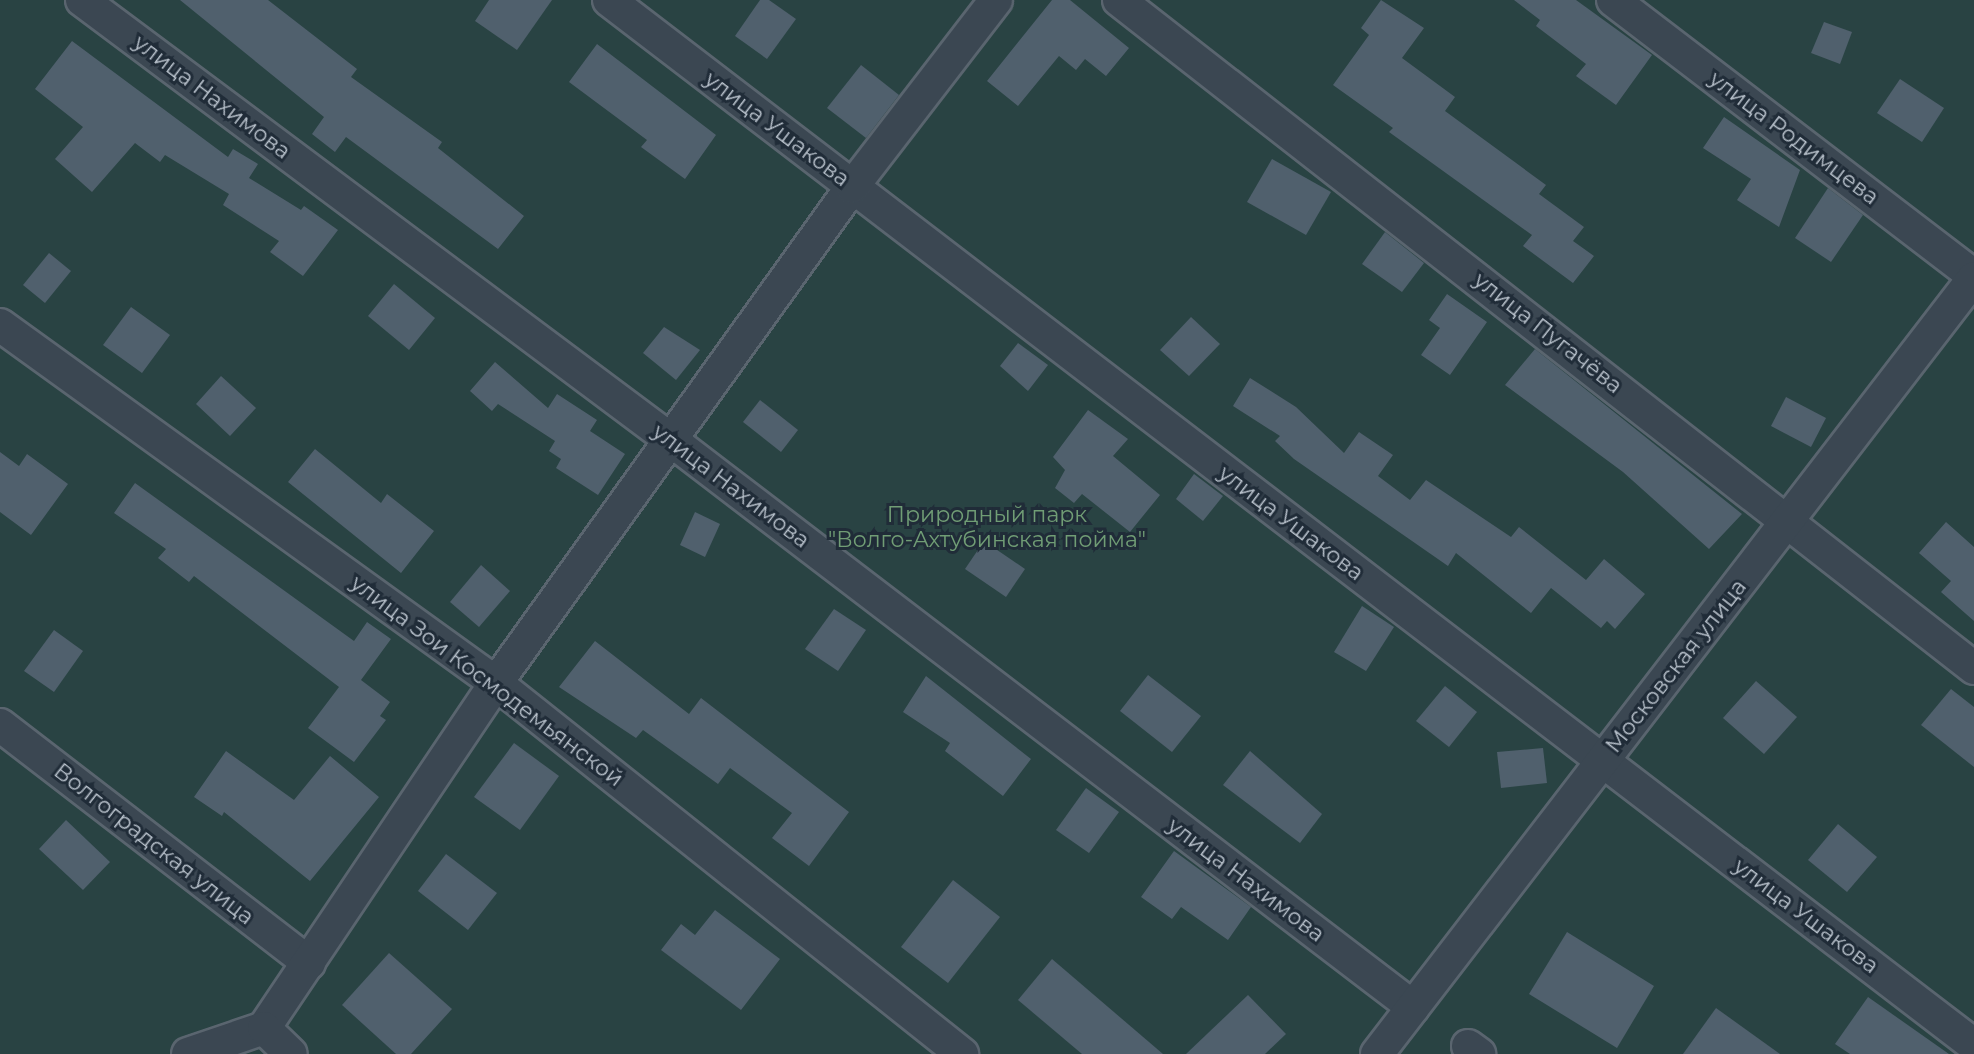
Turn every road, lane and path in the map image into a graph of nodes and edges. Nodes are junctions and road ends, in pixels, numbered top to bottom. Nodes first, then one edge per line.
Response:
1 (82, 0) edge
2 (609, 0) edge
3 (996, 0) edge
4 (1119, 0) edge
5 (1613, 0) edge
6 (852, 187) junction
7 (1974, 277) edge
8 (0, 325) edge
9 (671, 440) junction
10 (1788, 519) junction
11 (1974, 668) edge
12 (496, 683) junction
13 (0, 725) edge
14 (1603, 761) junction
15 (309, 963) junction
16 (1413, 1007) junction
17 (264, 1028) junction
18 (1974, 1045) edge
19 (188, 1054) edge
20 (291, 1054) edge
21 (962, 1054) edge
22 (1377, 1054) edge

1 - 9 street, улица Нахимова
2 - 6 street, улица Ушакова
3 - 6 street
4 - 10 street, улица Пугачёва
5 - 7 street, улица Родимцева
6 - 9 street
6 - 14 street, улица Ушакова
7 - 10 street, Московская улица
8 - 12 street, улица Зои Космодемьянской
9 - 12 street
9 - 16 street, улица Нахимова
10 - 11 street, улица Пугачёва
10 - 14 street, Московская улица
12 - 15 street
12 - 21 street, улица Зои Космодемьянской
13 - 15 street, Волгоградская улица
14 - 16 street, Московская улица
14 - 18 street, улица Ушакова
15 - 17 street
16 - 22 street, Московская улица
17 - 19 street
17 - 20 street

